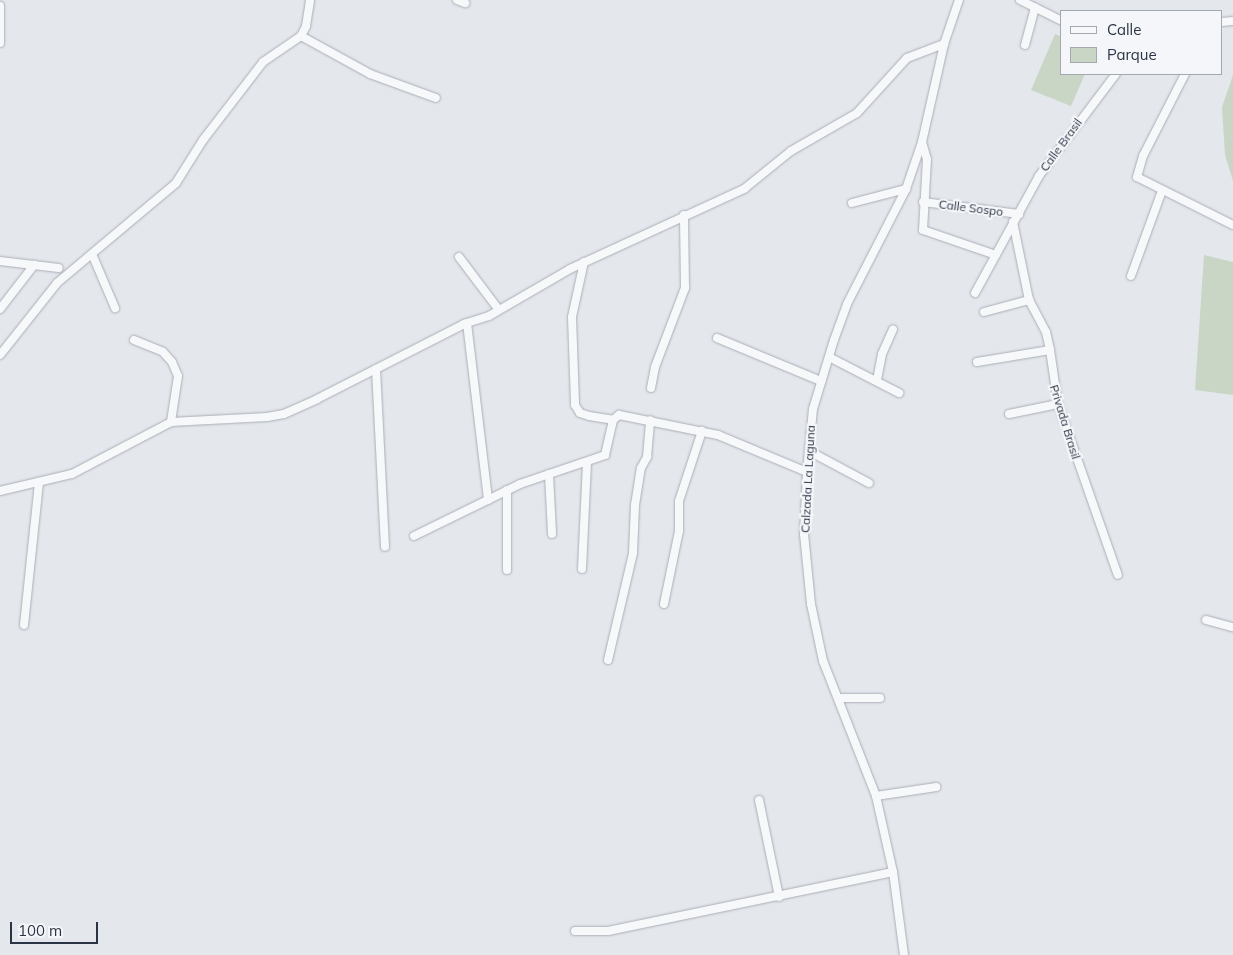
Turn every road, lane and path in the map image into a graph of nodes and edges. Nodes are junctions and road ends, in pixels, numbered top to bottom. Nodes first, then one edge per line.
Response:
1 (310, 0) edge
2 (959, 0) edge
3 (1020, 0) edge
4 (0, 6) edge
5 (1035, 7) junction
6 (1060, 19) edge
7 (301, 36) junction
8 (0, 43) edge
9 (944, 44) junction
10 (1025, 45) dead end
11 (1115, 75) edge
12 (1184, 75) edge
13 (436, 98) dead end
14 (922, 142) junction
15 (906, 189) junction
16 (1162, 191) junction
17 (923, 202) junction
18 (852, 203) dead end
19 (1019, 214) junction
20 (684, 215) junction
21 (1013, 222) junction
22 (1233, 225) edge
23 (92, 254) junction
24 (996, 255) junction
25 (459, 257) dead end
26 (0, 261) edge
27 (584, 262) junction
28 (34, 265) junction
29 (59, 268) dead end
30 (1131, 276) dead end
31 (975, 293) dead end
32 (1029, 300) junction
33 (115, 308) dead end
34 (0, 310) edge
35 (499, 310) junction
36 (984, 312) dead end
37 (467, 323) junction
38 (893, 329) dead end
39 (717, 338) dead end
40 (134, 340) dead end
41 (3, 346) edge
42 (1050, 350) junction
43 (0, 355) edge
44 (829, 356) junction
45 (977, 362) dead end
46 (376, 369) junction
47 (877, 380) junction
48 (821, 381) junction
49 (651, 388) dead end
50 (899, 393) dead end
51 (1058, 404) junction
52 (1010, 414) dead end
53 (613, 420) junction
54 (650, 420) junction
55 (172, 422) junction
56 (702, 431) junction
57 (809, 451) junction
58 (587, 462) junction
59 (807, 472) junction
60 (549, 474) junction
61 (38, 482) junction
62 (869, 483) dead end
63 (507, 490) junction
64 (0, 491) edge
65 (488, 500) junction
66 (552, 534) dead end
67 (414, 536) dead end
68 (385, 547) dead end
69 (582, 569) dead end
70 (508, 570) dead end
71 (1118, 575) dead end
72 (664, 604) dead end
73 (1206, 620) dead end
74 (24, 625) dead end
75 (1233, 627) edge
76 (608, 660) dead end
77 (838, 698) junction
78 (880, 698) dead end
79 (936, 787) dead end
80 (876, 796) junction
81 (759, 800) dead end
82 (893, 872) junction
83 (779, 897) junction
84 (576, 931) dead end
85 (904, 955) edge

1 - 7 street
2 - 9 street, Calzada La Laguna
3 - 5 street
4 - 8 street
5 - 6 street
5 - 10 street
7 - 13 street
7 - 23 street
9 - 14 street, Calzada La Laguna
9 - 20 street
11 - 19 street, Calle Brasil
12 - 16 street
14 - 15 street, Calzada La Laguna
14 - 17 street, Calle Sospo
15 - 18 street
15 - 44 street, Calzada La Laguna
16 - 22 street
16 - 30 street
17 - 19 street, Calle Sospo
17 - 24 street
19 - 21 street, Calle Brasil
20 - 27 street
20 - 49 street
21 - 24 street, Calle Brasil
21 - 32 street, Privada Brasil
23 - 33 street
23 - 41 street
24 - 31 street, Calle Brasil
25 - 35 street
26 - 28 street
27 - 35 street
27 - 53 street
28 - 29 street
28 - 34 street
32 - 36 street
32 - 42 street, Privada Brasil
35 - 37 street
37 - 46 street
37 - 65 street
38 - 47 street
39 - 48 street
40 - 55 street
41 - 43 street
42 - 45 street
42 - 51 street, Privada Brasil
44 - 47 street
44 - 48 street, Calzada La Laguna
46 - 55 street
46 - 68 street
47 - 50 street
48 - 57 street, Calzada La Laguna
51 - 52 street
51 - 71 street, Privada Brasil
53 - 54 street
53 - 58 street
54 - 56 street
54 - 76 street
55 - 61 street
56 - 59 street
56 - 72 street
57 - 59 street, Calzada La Laguna
57 - 62 street
58 - 60 street
58 - 69 street
59 - 77 street, Calzada La Laguna
60 - 63 street
60 - 66 street
61 - 64 street
61 - 74 street
63 - 65 street
63 - 70 street
65 - 67 street
73 - 75 street
77 - 78 street
77 - 80 street, Calzada La Laguna
79 - 80 street
80 - 82 street, Calzada La Laguna
81 - 83 street
82 - 83 street
82 - 85 street, Calzada La Laguna
83 - 84 street

